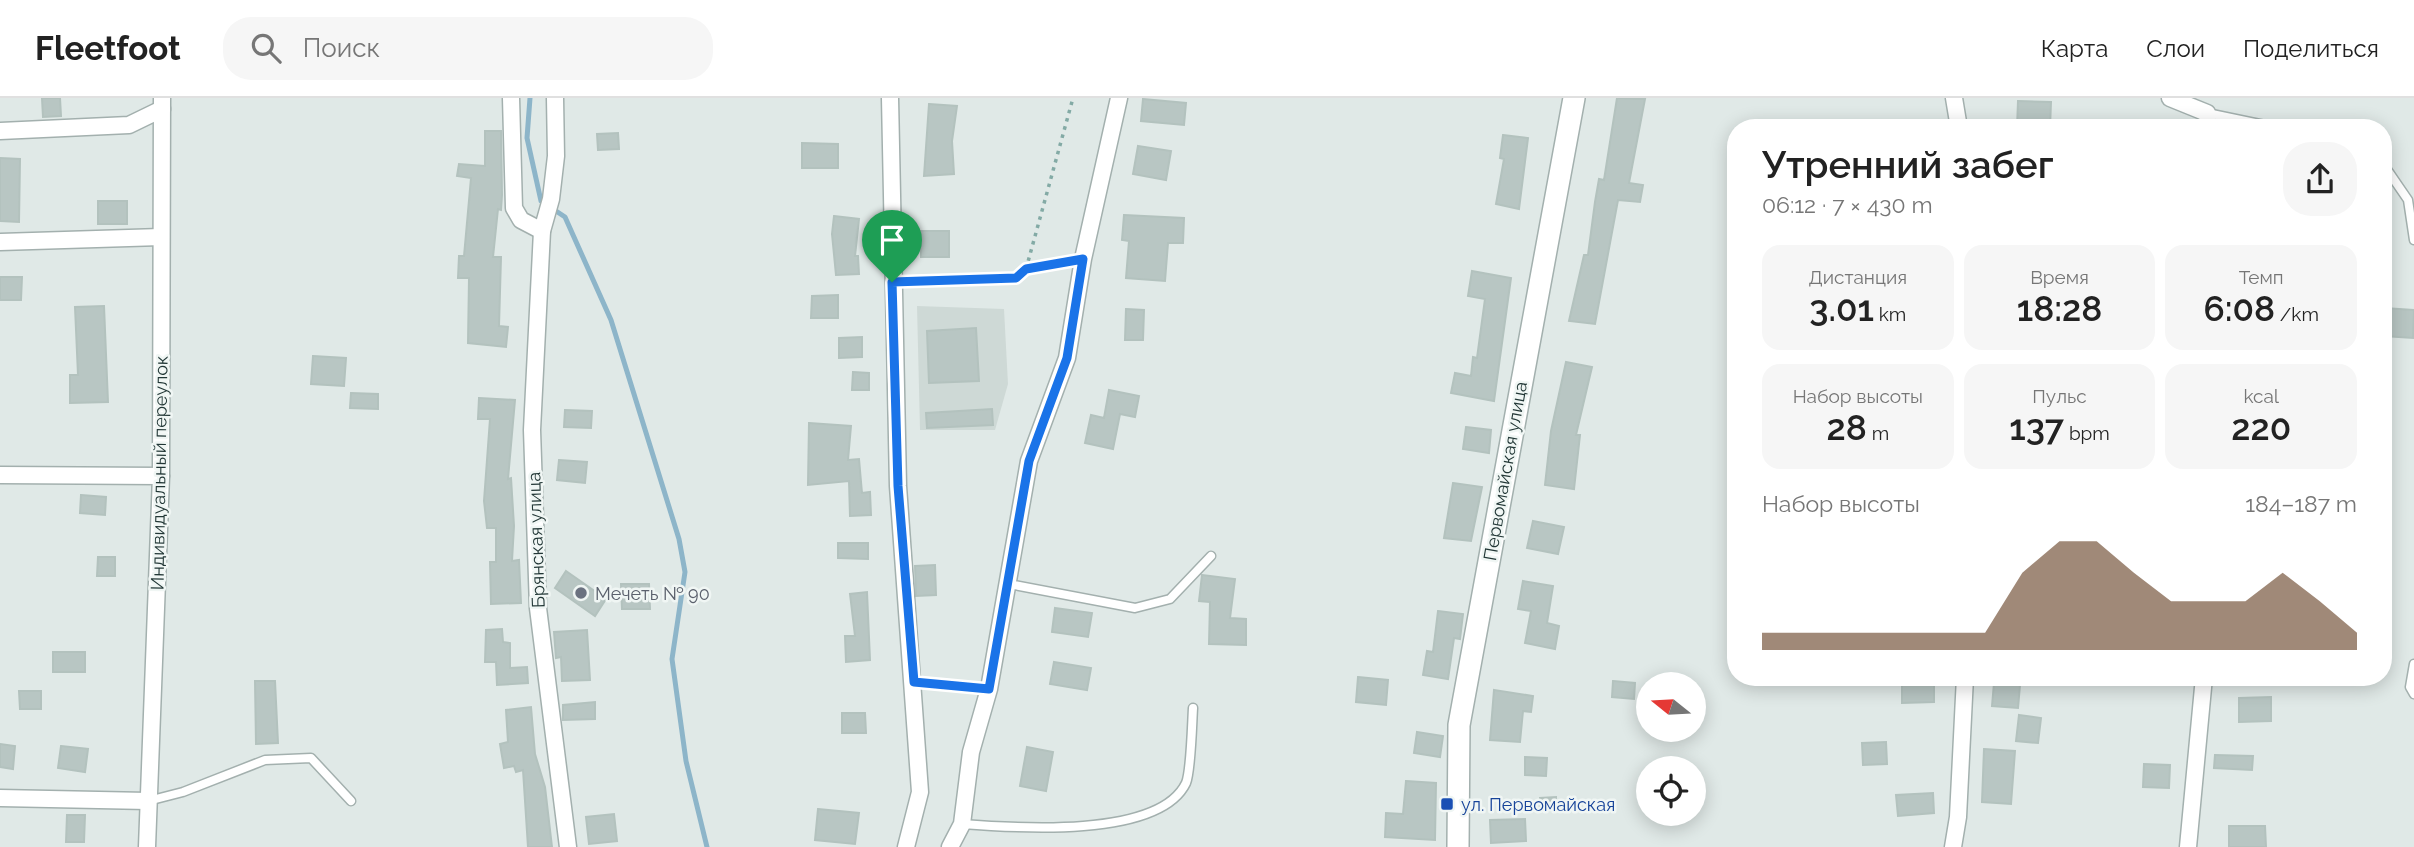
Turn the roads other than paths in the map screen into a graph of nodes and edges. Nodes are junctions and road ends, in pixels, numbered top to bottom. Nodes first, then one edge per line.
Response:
1 (511, 98) edge
2 (555, 98) edge
3 (890, 98) edge
4 (1119, 98) edge
5 (1574, 98) edge
6 (1954, 98) edge
7 (2170, 98) edge
8 (162, 103) edge
9 (1958, 119) edge
10 (2206, 119) edge
11 (0, 131) edge
12 (2392, 177) edge
13 (542, 231) junction
14 (161, 237) junction
15 (2414, 240) edge
16 (0, 242) edge
17 (0, 475) edge
18 (161, 476) junction
19 (1211, 556) dead end
20 (1009, 584) junction
21 (2414, 664) edge
22 (1965, 686) edge
23 (2203, 686) edge
24 (2414, 694) edge
25 (1194, 708) dead end
26 (0, 798) edge
27 (148, 801) junction
28 (351, 802) dead end
29 (962, 824) junction
30 (146, 847) edge
31 (568, 847) edge
32 (906, 847) edge
33 (950, 847) edge
34 (1458, 847) edge
35 (1953, 847) edge
36 (2188, 847) edge

1 - 13 street
2 - 13 street, Брянская улица
3 - 32 street
4 - 20 street
5 - 34 street, Первомайская улица
6 - 9 street
7 - 10 street
8 - 11 street
8 - 14 street, Индивидуальный переулок
12 - 15 lane
13 - 31 street, Брянская улица
14 - 16 street
14 - 18 street, Индивидуальный переулок
17 - 18 street
18 - 27 street, Индивидуальный переулок
19 - 20 lane
20 - 29 street
21 - 24 lane
22 - 35 street
23 - 36 street
25 - 29 lane
26 - 27 street
27 - 28 lane
27 - 30 street, Индивидуальный переулок
29 - 33 street

